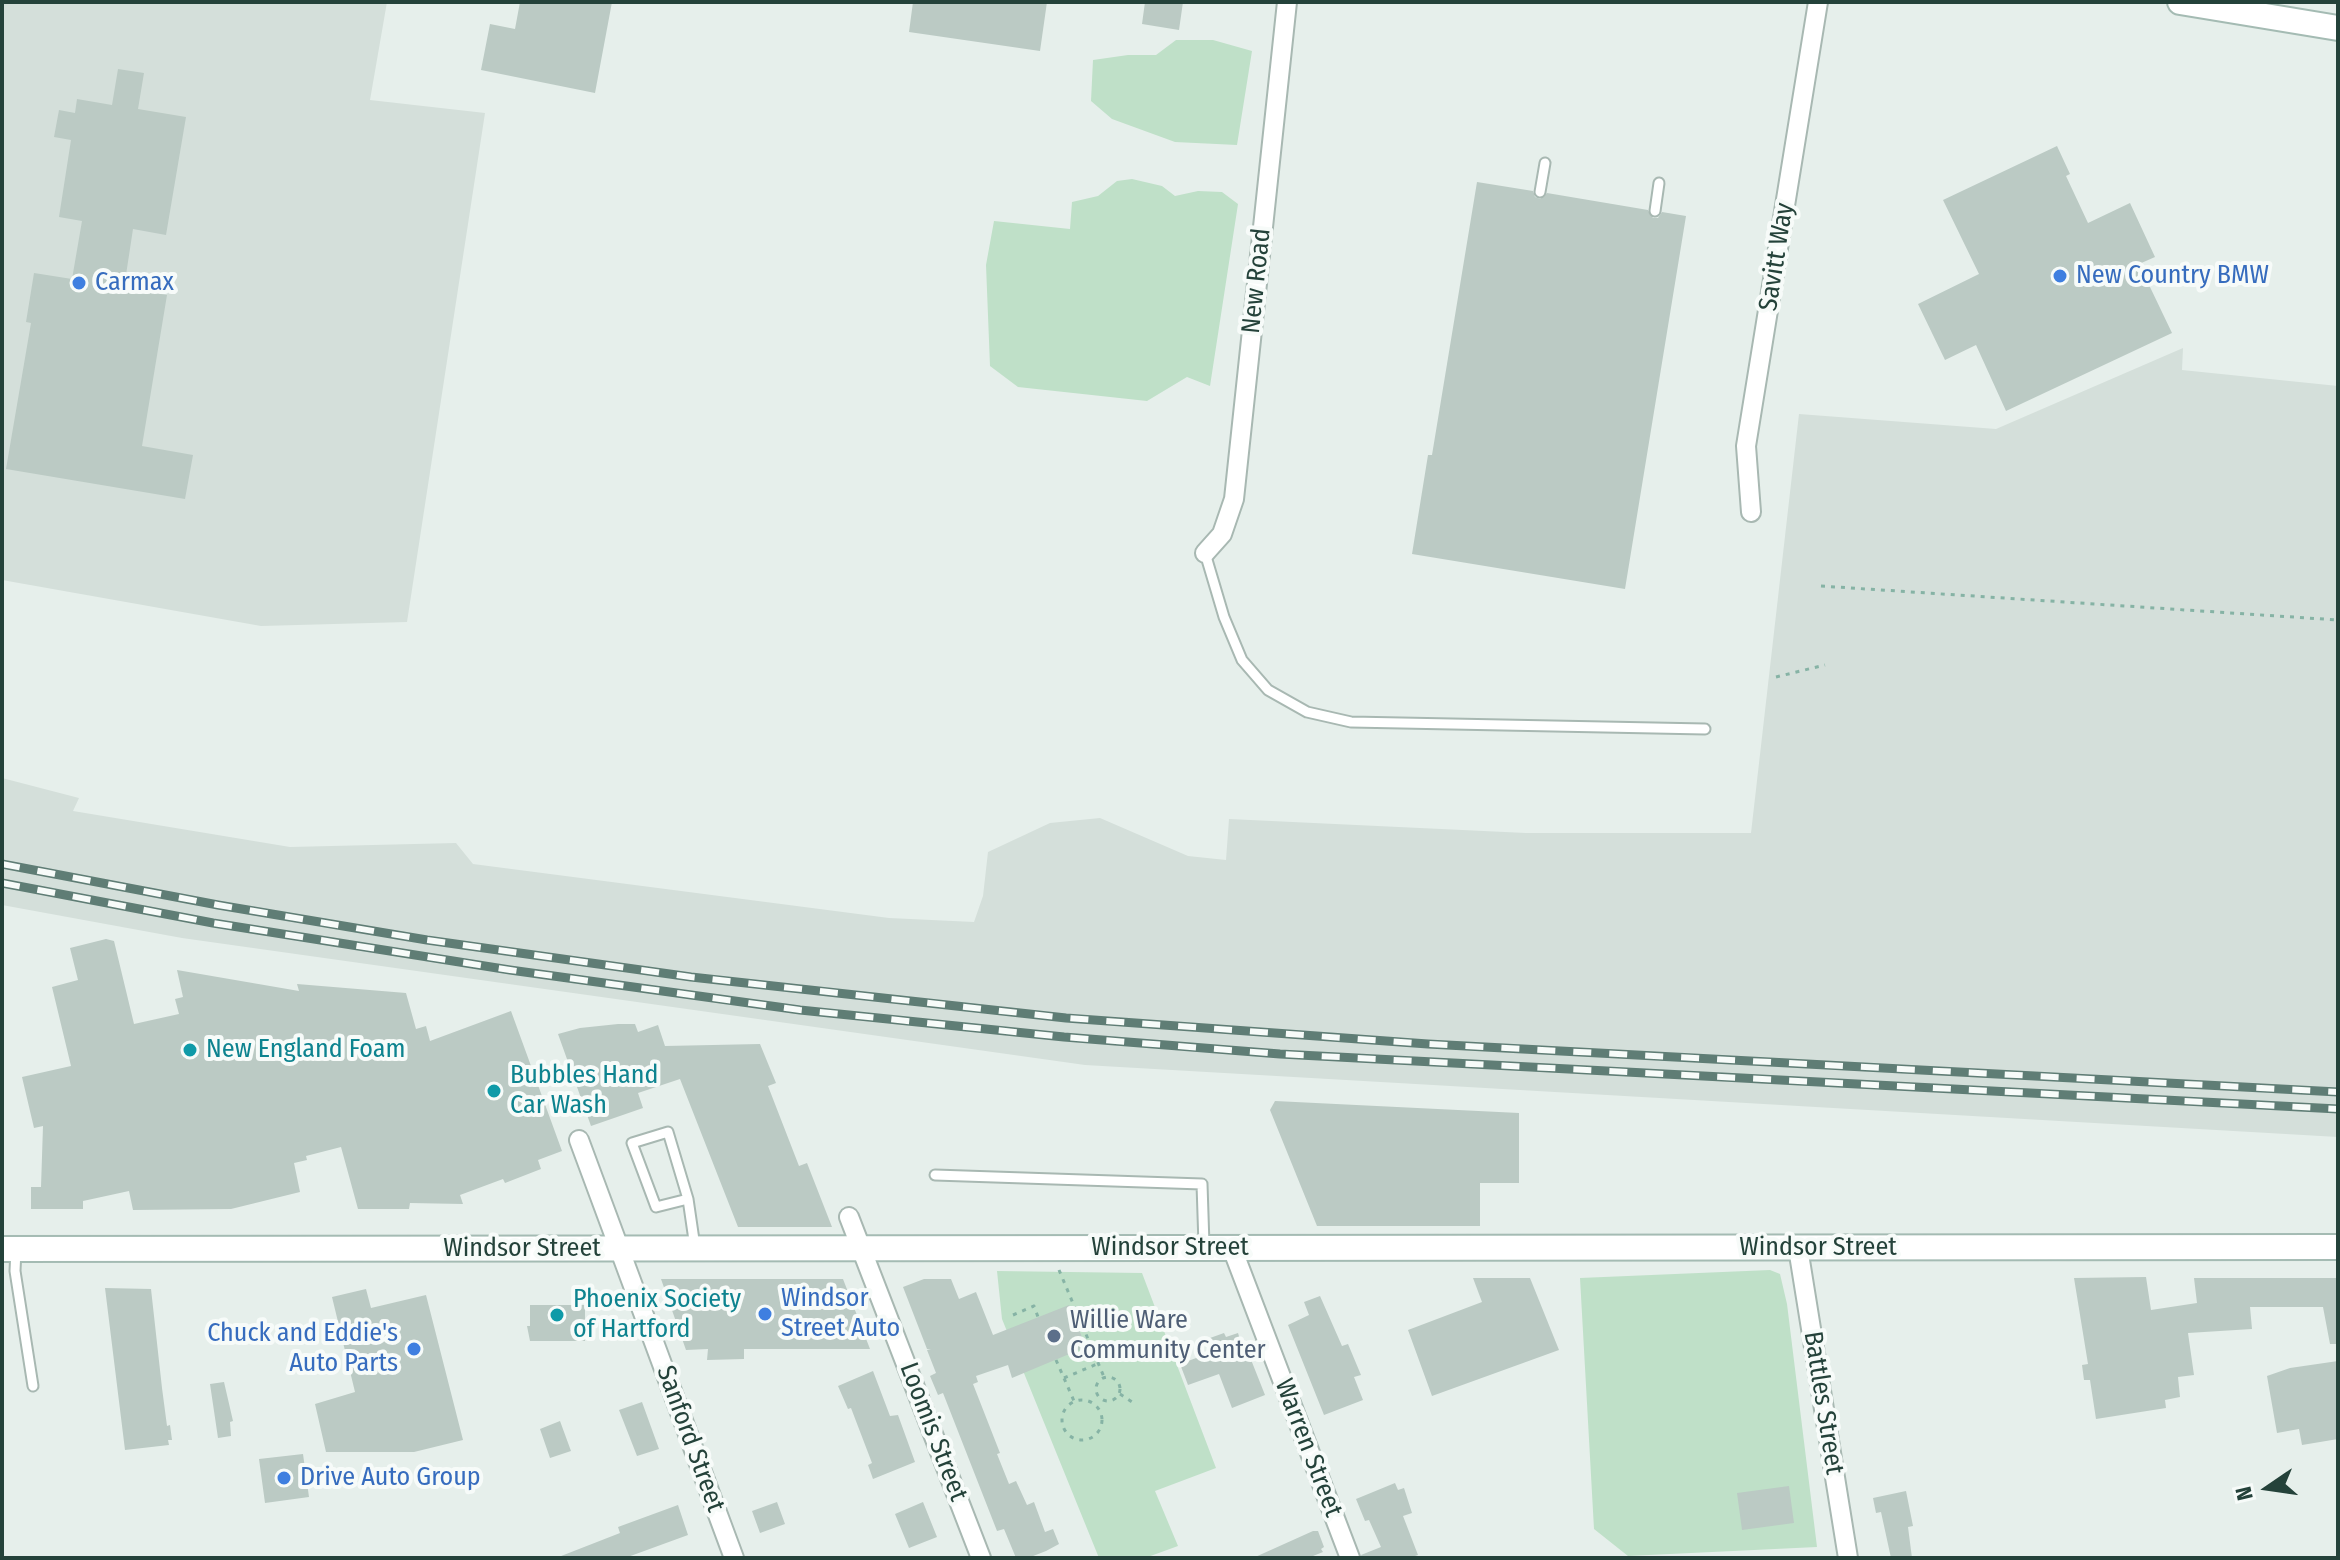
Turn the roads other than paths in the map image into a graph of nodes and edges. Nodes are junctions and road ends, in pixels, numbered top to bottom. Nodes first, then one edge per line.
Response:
1 (1287, 2) edge
2 (1818, 2) edge
3 (2180, 2) edge
4 (2338, 28) edge
5 (1545, 163) dead end
6 (1659, 183) dead end
7 (1540, 192) dead end
8 (1655, 211) dead end
9 (1751, 512) dead end
10 (1205, 553) joint
11 (1705, 729) dead end
12 (579, 1140) dead end
13 (935, 1175) dead end
14 (688, 1199) junction
15 (849, 1217) dead end
16 (695, 1247) junction
17 (2338, 1247) edge
18 (862, 1248) junction
19 (1204, 1248) junction
20 (1232, 1248) junction
21 (1798, 1248) junction
22 (9, 1249) edge
23 (619, 1249) junction
24 (33, 1386) dead end
25 (734, 1558) edge
26 (981, 1558) edge
27 (1350, 1558) edge
28 (1848, 1558) edge

1 - 10 street, New Road
2 - 9 street, Savitt Way
3 - 4 main road
5 - 7 lane
6 - 8 lane
10 - 11 lane
12 - 23 street, Sanford Street
13 - 19 lane
14 - 14 lane
14 - 16 lane
15 - 18 street, Loomis Street
16 - 18 main road, Windsor Street
16 - 23 main road, Windsor Street
17 - 21 main road, Windsor Street
18 - 19 main road, Windsor Street
18 - 26 street, Loomis Street
19 - 20 main road, Windsor Street
20 - 21 main road, Windsor Street
20 - 27 street, Warren Street
21 - 28 street, Battles Street
22 - 23 main road, Windsor Street
22 - 24 lane
23 - 25 street, Sanford Street

